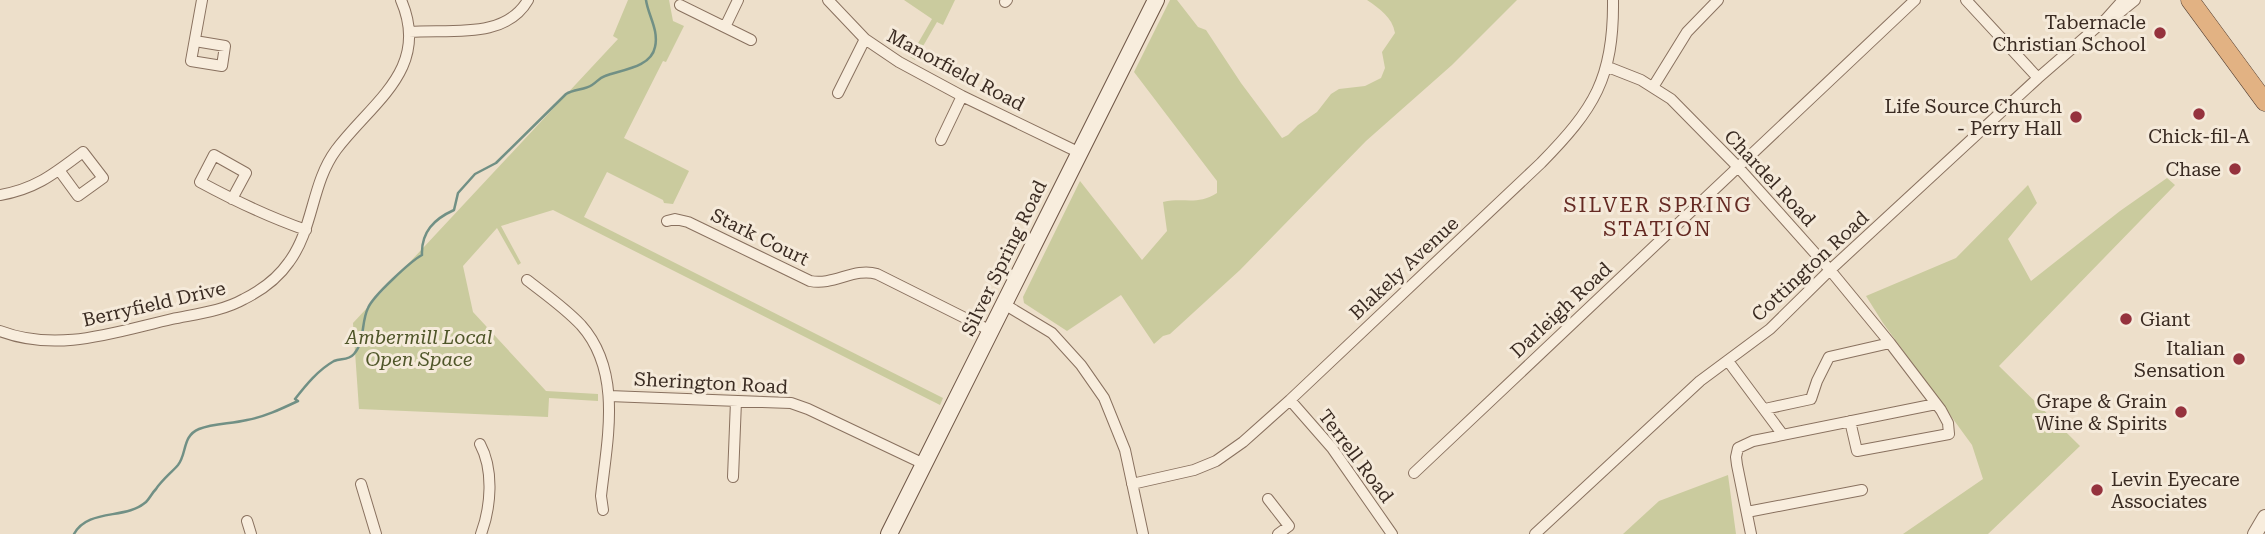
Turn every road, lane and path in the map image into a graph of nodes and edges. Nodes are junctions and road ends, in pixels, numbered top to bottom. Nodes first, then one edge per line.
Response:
1 (202, 0) edge
2 (401, 0) edge
3 (528, 0) edge
4 (738, 0) edge
5 (828, 0) edge
6 (1156, 0) edge
7 (1614, 0) edge
8 (1718, 0) edge
9 (1915, 0) edge
10 (2123, 0) edge
11 (2135, 0) edge
12 (2190, 0) edge
13 (1969, 1) edge
14 (680, 5) dead end
15 (2106, 19) junction
16 (725, 27) junction
17 (409, 32) junction
18 (865, 38) junction
19 (751, 40) dead end
20 (195, 41) dead end
21 (1608, 67) junction
22 (2038, 78) junction
23 (1653, 87) junction
24 (838, 93) dead end
25 (962, 96) junction
26 (2265, 102) edge
27 (941, 140) dead end
28 (1080, 153) junction
29 (1738, 167) junction
30 (59, 170) dead end
31 (0, 195) edge
32 (232, 199) junction
33 (667, 221) dead end
34 (306, 230) junction
35 (1830, 270) junction
36 (527, 280) dead end
37 (1004, 304) junction
38 (0, 331) edge
39 (991, 331) junction
40 (1890, 343) junction
41 (1728, 360) junction
42 (609, 396) junction
43 (1290, 400) junction
44 (736, 401) junction
45 (1936, 404) junction
46 (1765, 409) junction
47 (1850, 421) junction
48 (1783, 435) junction
49 (480, 444) dead end
50 (925, 464) junction
51 (1414, 473) dead end
52 (733, 478) dead end
53 (362, 484) dead end
54 (1132, 484) junction
55 (1862, 490) dead end
56 (1268, 499) dead end
57 (603, 510) dead end
58 (1747, 512) junction
59 (2265, 517) edge
60 (247, 521) dead end
61 (251, 534) edge
62 (376, 534) edge
63 (481, 534) edge
64 (890, 534) edge
65 (1143, 534) edge
66 (1278, 534) edge
67 (1392, 534) edge
68 (1535, 534) edge
69 (1751, 534) edge
70 (2255, 534) edge

1 - 20 street
2 - 17 street
3 - 17 street
4 - 16 street
5 - 18 street, Manorfield Road
6 - 28 main road, Silver Spring Road
7 - 21 street, Blakely Avenue
8 - 23 street
9 - 29 street, Darleigh Road
10 - 15 street, Cottington Road
11 - 15 street, Cottington Road
12 - 26 highway
13 - 22 street
14 - 16 street
15 - 22 street, Cottington Road
16 - 19 street
17 - 34 street, Berryfield Drive
18 - 24 street
18 - 25 street, Manorfield Road
21 - 23 street, Chardel Road
21 - 43 street, Blakely Avenue
22 - 35 street, Cottington Road
23 - 29 street, Chardel Road
25 - 27 street
25 - 28 street, Manorfield Road
28 - 37 main road, Silver Spring Road
29 - 35 street, Chardel Road
29 - 51 street, Darleigh Road
30 - 31 street
32 - 32 street
32 - 34 street
33 - 39 street, Stark Court
34 - 38 street, Berryfield Drive
35 - 40 street, Chardel Road
35 - 41 street, Cottington Road
36 - 42 street
37 - 39 main road, Silver Spring Road
37 - 54 street
39 - 50 main road, Silver Spring Road
40 - 45 street, Chardel Road
40 - 46 street
41 - 46 street
41 - 68 street, Cottington Road
42 - 44 street, Sherington Road
42 - 57 street
43 - 54 street, Blakely Avenue
43 - 67 street, Terrell Road
44 - 50 street, Sherington Road
44 - 52 street
45 - 47 street
45 - 47 street, Chardel Road
46 - 48 street
47 - 48 street
48 - 58 street
49 - 63 street
50 - 64 main road, Silver Spring Road
53 - 62 street
54 - 65 street
55 - 58 street
56 - 66 street
58 - 69 street
59 - 70 street
60 - 61 street

